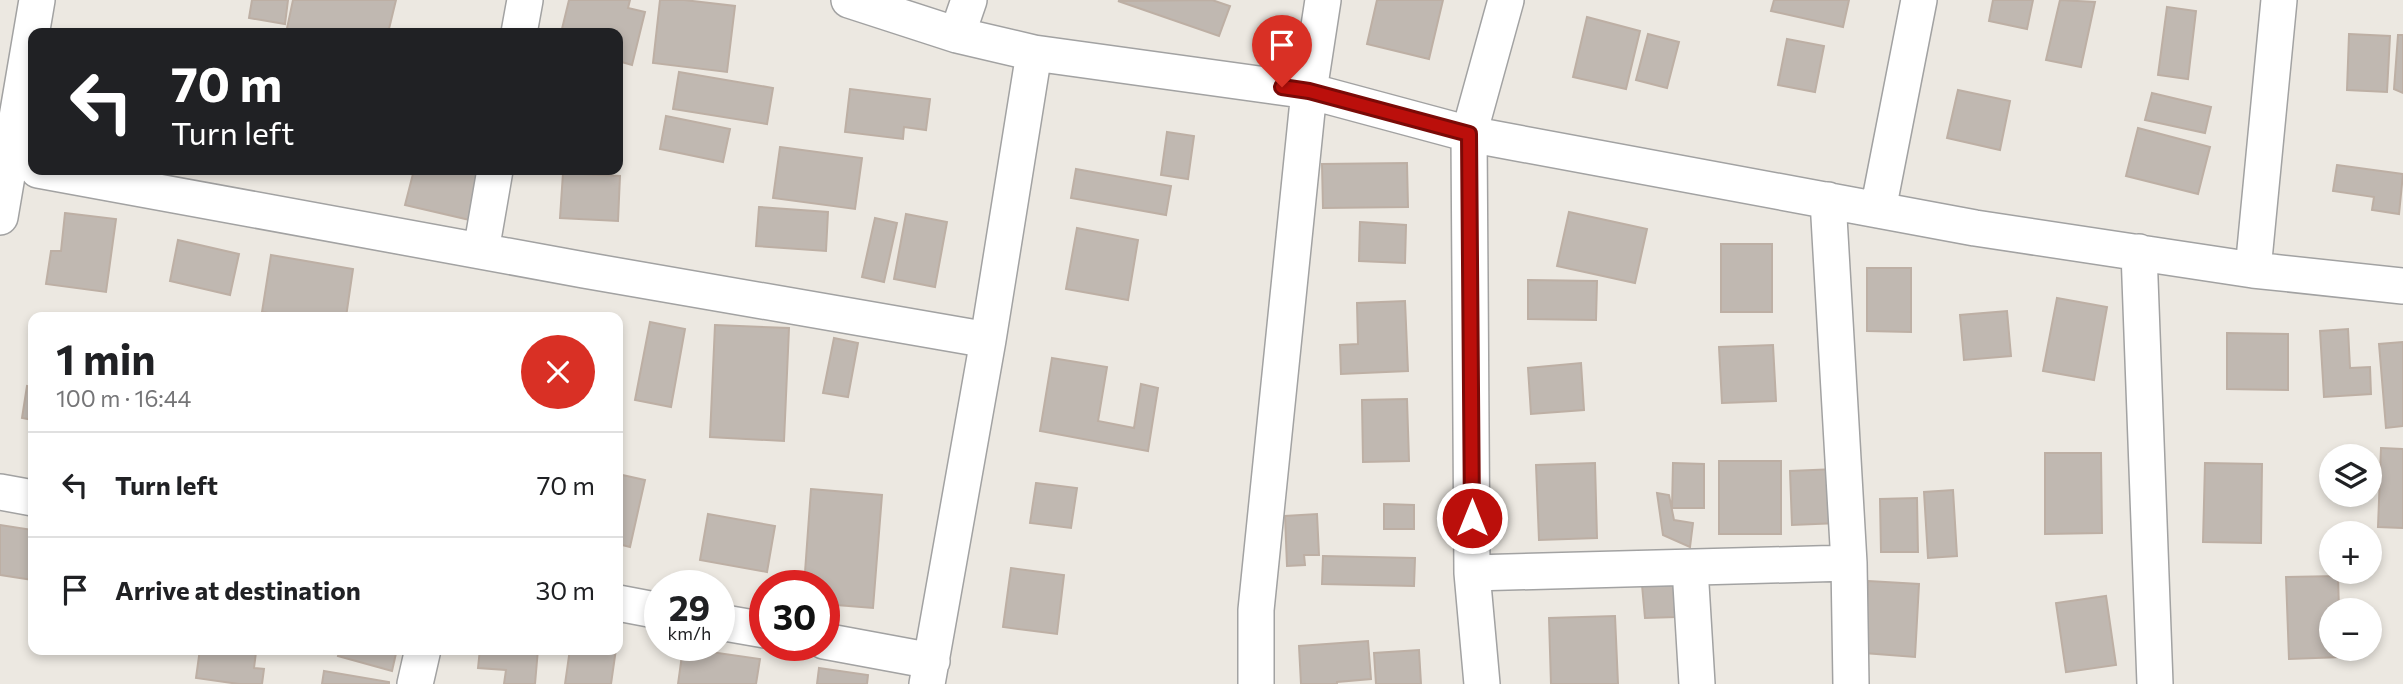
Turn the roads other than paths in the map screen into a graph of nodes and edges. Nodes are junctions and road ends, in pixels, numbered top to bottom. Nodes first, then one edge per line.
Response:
1 (37, 0) edge
2 (525, 0) edge
3 (849, 0) edge
4 (969, 0) edge
5 (1323, 0) edge
6 (1506, 0) edge
7 (1919, 0) edge
8 (2279, 0) edge
9 (35, 28) edge
10 (520, 28) edge
11 (957, 35) junction
12 (1034, 53) junction
13 (1309, 91) junction
14 (1469, 134) junction
15 (27, 168) edge
16 (65, 175) edge
17 (494, 175) edge
18 (1828, 201) junction
19 (1878, 210) junction
20 (0, 217) edge
21 (481, 251) junction
22 (2139, 252) junction
23 (2253, 270) junction
24 (2403, 286) edge
25 (988, 340) junction
26 (0, 492) edge
27 (28, 497) edge
28 (1849, 562) junction
29 (1690, 568) junction
30 (1472, 573) junction
31 (623, 604) edge
32 (644, 608) edge
33 (840, 646) edge
34 (421, 655) edge
35 (930, 673) edge
36 (415, 684) edge
37 (1256, 684) edge
38 (1482, 684) edge
39 (1697, 684) edge
40 (1851, 684) edge
41 (2155, 684) edge

1 - 9 street
2 - 10 street
3 - 11 street
4 - 11 street
5 - 13 street
6 - 14 street
7 - 19 street
8 - 23 street
11 - 12 street
12 - 13 street
12 - 25 street
13 - 14 street
13 - 37 street
14 - 18 street
14 - 30 street
15 - 20 street
16 - 21 street
17 - 21 street
18 - 19 street
18 - 28 street
19 - 22 street
21 - 25 street
22 - 23 street
22 - 41 street
23 - 24 street
25 - 35 street
26 - 27 street
28 - 29 street
28 - 40 street
29 - 30 street
29 - 39 street
30 - 38 street
31 - 32 street
33 - 35 street
34 - 36 street

